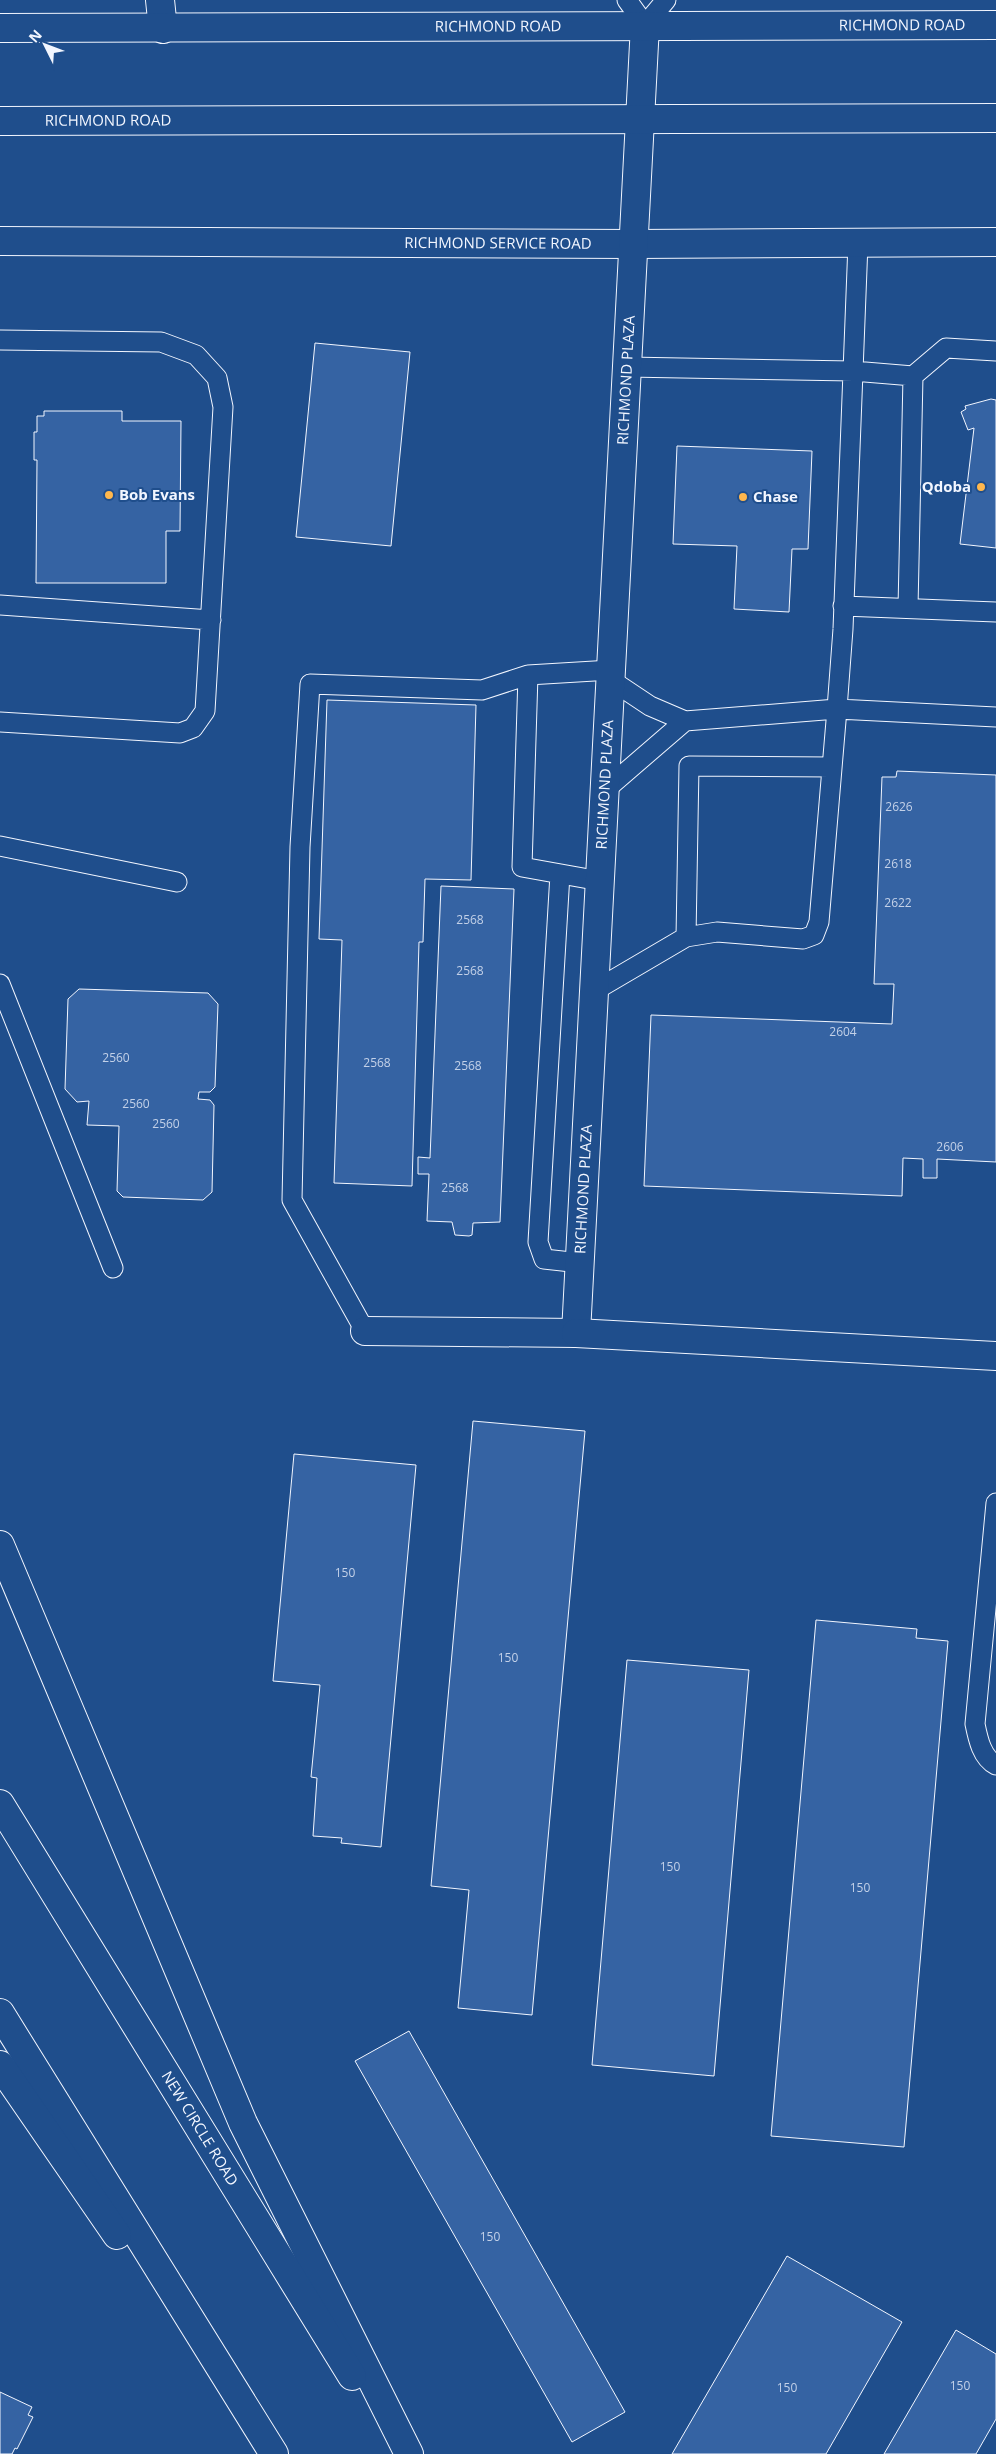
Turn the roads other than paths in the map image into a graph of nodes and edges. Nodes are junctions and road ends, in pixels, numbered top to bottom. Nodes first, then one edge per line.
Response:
1 (160, 0) edge
2 (627, 0) edge
3 (666, 0) edge
4 (645, 25) junction
5 (996, 25) edge
6 (0, 28) edge
7 (163, 29) junction
8 (641, 118) junction
9 (996, 118) edge
10 (0, 121) edge
11 (0, 241) edge
12 (996, 242) edge
13 (858, 243) junction
14 (634, 244) junction
15 (0, 340) edge
16 (996, 351) edge
17 (627, 367) junction
18 (853, 372) junction
19 (913, 376) junction
20 (0, 605) edge
21 (843, 606) junction
22 (908, 608) junction
23 (996, 612) edge
24 (211, 620) junction
25 (528, 675) junction
26 (611, 675) junction
27 (837, 709) junction
28 (996, 717) edge
29 (685, 721) junction
30 (0, 722) edge
31 (831, 767) junction
32 (605, 790) junction
33 (0, 846) edge
34 (560, 874) junction
35 (600, 881) junction
36 (177, 882) dead end
37 (686, 937) junction
38 (0, 984) edge
39 (594, 991) junction
40 (580, 1263) junction
41 (114, 1268) dead end
42 (366, 1331) joint
43 (576, 1333) junction
44 (988, 1356) edge
45 (996, 1502) edge
46 (0, 1545) edge
47 (996, 1765) edge
48 (0, 1804) edge
49 (0, 2013) edge
50 (0, 2065) edge
51 (268, 2454) edge
52 (274, 2454) edge
53 (400, 2454) edge
54 (409, 2454) edge

1 - 7 main road
2 - 4 lane
3 - 4 lane
4 - 5 main road, RICHMOND ROAD
4 - 7 main road, RICHMOND ROAD
4 - 8 main road, RICHMOND PLAZA
6 - 7 main road, RICHMOND ROAD
8 - 9 main road, RICHMOND ROAD
8 - 10 main road, RICHMOND ROAD
8 - 14 main road, RICHMOND PLAZA
11 - 14 main road, RICHMOND SERVICE ROAD
12 - 13 main road, RICHMOND SERVICE ROAD
13 - 14 main road, RICHMOND SERVICE ROAD
13 - 18 lane
14 - 17 main road, RICHMOND PLAZA
15 - 24 lane
16 - 19 lane
17 - 18 lane
17 - 26 main road, RICHMOND PLAZA
18 - 19 lane
18 - 21 lane
19 - 22 lane
20 - 24 lane
21 - 22 lane
21 - 27 lane
22 - 23 lane
24 - 30 lane
25 - 26 lane
25 - 34 lane
25 - 42 lane
26 - 29 lane
26 - 32 main road, RICHMOND PLAZA
27 - 28 lane
27 - 29 lane
27 - 31 lane
29 - 32 lane
31 - 37 lane
31 - 37 lane
32 - 35 main road, RICHMOND PLAZA
33 - 36 lane
34 - 35 lane
34 - 40 lane
35 - 39 main road, RICHMOND PLAZA
37 - 39 lane
38 - 41 lane
39 - 40 main road, RICHMOND PLAZA
40 - 43 main road, RICHMOND PLAZA
42 - 43 main road
43 - 44 main road
45 - 47 lane
46 - 54 main road
48 - 53 main road, NEW CIRCLE ROAD
49 - 52 main road
50 - 51 main road

